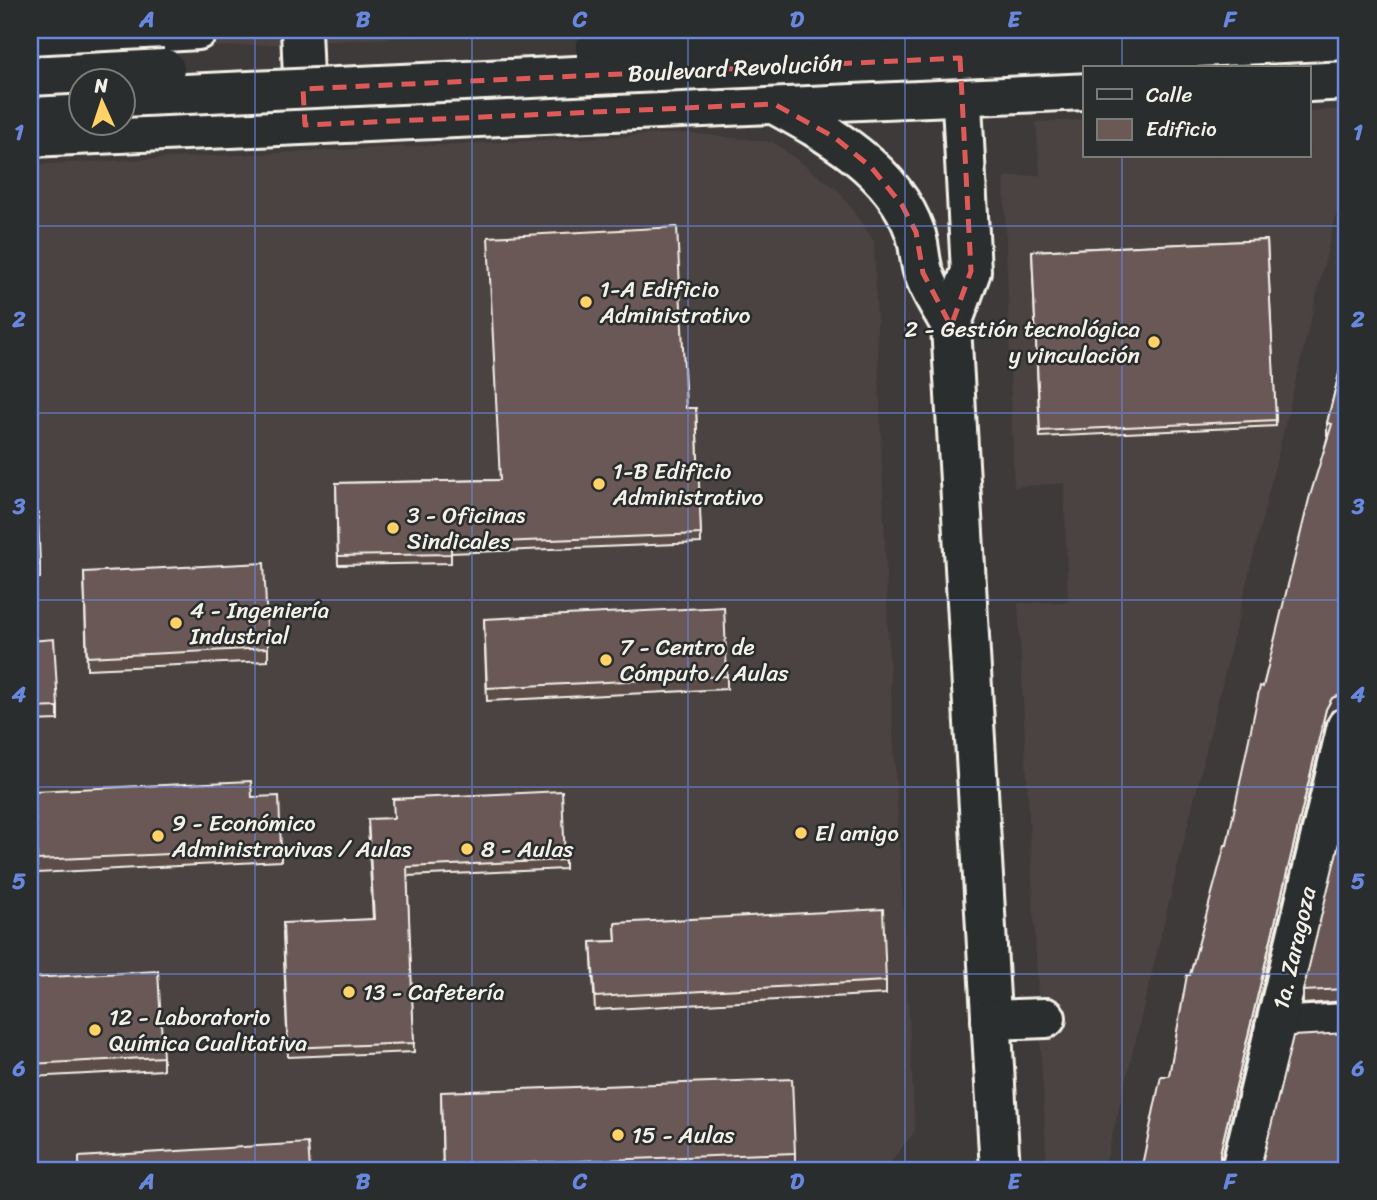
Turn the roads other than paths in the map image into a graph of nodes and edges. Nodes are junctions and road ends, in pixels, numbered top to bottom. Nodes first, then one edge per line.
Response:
1 (198, 30) edge
2 (300, 30) edge
3 (958, 30) edge
4 (971, 30) edge
5 (1283, 30) edge
6 (30, 40) edge
7 (1347, 40) edge
8 (1296, 66) edge
9 (30, 76) edge
10 (1347, 80) edge
11 (1310, 82) edge
12 (1083, 90) edge
13 (962, 95) junction
14 (136, 96) edge
15 (66, 100) edge
16 (30, 101) edge
17 (774, 104) junction
18 (305, 125) junction
19 (30, 137) edge
20 (951, 326) junction
21 (1347, 726) edge
22 (1045, 1018) dead end
23 (991, 1020) junction
24 (1347, 1023) edge
25 (1275, 1027) junction
26 (1000, 1170) edge
27 (1241, 1170) edge

1 - 6 main road
2 - 18 main road
3 - 13 main road
4 - 9 main road, Boulevard Revolución, bridge
5 - 8 main road
7 - 14 main road, Boulevard Revolución, bridge
10 - 11 main road
12 - 13 main road, Boulevard Revolución
13 - 17 main road, Boulevard Revolución
13 - 20 main road
15 - 16 main road
17 - 18 main road, Boulevard Revolución
17 - 20 main road
18 - 19 main road, Boulevard Revolución
20 - 23 main road
21 - 25 main road, 1a. Zaragoza
22 - 23 main road
23 - 26 main road
24 - 25 main road
25 - 27 main road, 1a. Zaragoza

